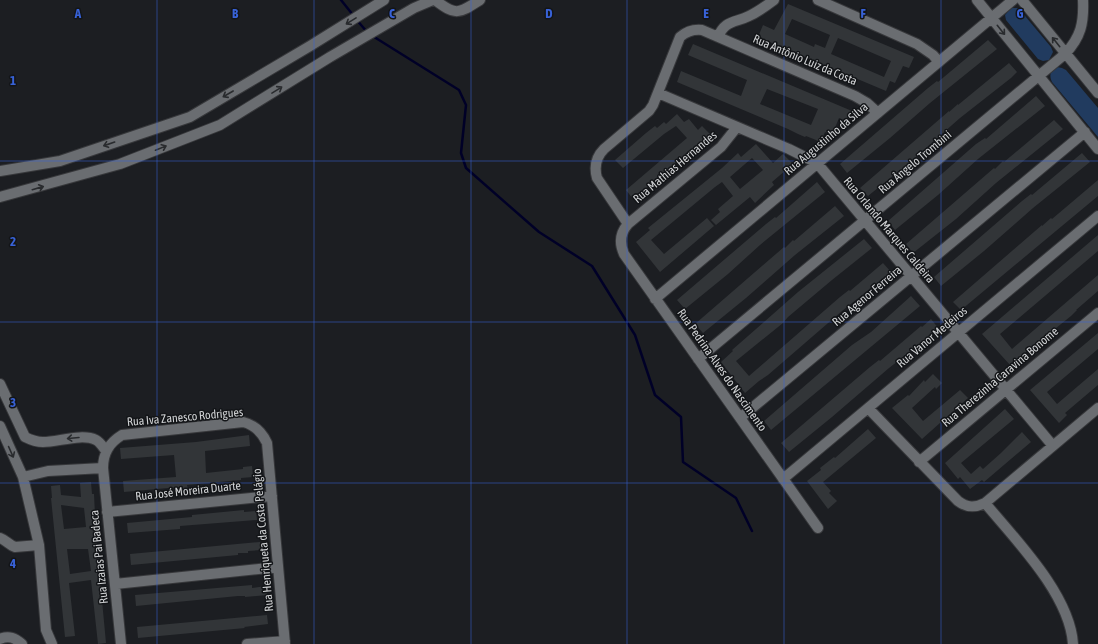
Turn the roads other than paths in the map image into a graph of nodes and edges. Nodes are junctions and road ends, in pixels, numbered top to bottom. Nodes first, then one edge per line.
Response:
1 (384, 0) edge
2 (434, 0) edge
3 (480, 0) edge
4 (774, 0) edge
5 (818, 0) edge
6 (977, 0) edge
7 (1013, 0) edge
8 (1022, 0) edge
9 (1083, 0) edge
10 (411, 4) edge
11 (992, 18) junction
12 (718, 37) junction
13 (1065, 54) junction
14 (939, 62) junction
15 (1039, 76) junction
16 (658, 93) junction
17 (1098, 93) edge
18 (878, 113) junction
19 (737, 127) junction
20 (1085, 132) junction
21 (1098, 149) edge
22 (817, 163) junction
23 (0, 171) edge
24 (0, 197) edge
25 (1098, 216) edge
26 (865, 220) junction
27 (628, 224) junction
28 (911, 276) junction
29 (656, 299) junction
30 (1098, 313) edge
31 (958, 333) junction
32 (698, 359) junction
33 (0, 384) edge
34 (1006, 390) junction
35 (868, 408) junction
36 (1098, 408) edge
37 (740, 418) junction
38 (0, 426) edge
39 (263, 434) joint
40 (1053, 446) junction
41 (106, 451) junction
42 (919, 462) junction
43 (103, 468) junction
44 (23, 477) junction
45 (783, 479) junction
46 (272, 496) junction
47 (985, 503) junction
48 (107, 512) junction
49 (818, 528) dead end
50 (2, 539) edge
51 (39, 545) junction
52 (278, 568) junction
53 (115, 584) junction
54 (0, 639) edge
55 (285, 642) edge
56 (22, 644) edge
57 (52, 644) edge
58 (121, 644) edge
59 (247, 644) edge
60 (1073, 644) edge

1 -> 23 street
2 - 3 street
2 - 10 street
4 - 12 street
5 - 14 street
6 - 11 street
7 - 11 street, Rua Augustinho da Silva
13 -> 8 street
9 - 13 street, Rua Ângelo Trombini
24 -> 10 street
11 - 14 street, Rua Augustinho da Silva
11 -> 15 street
12 - 16 street, Rua Antônio Luiz da Costa
12 - 18 street, Rua Antônio Luiz da Costa
13 - 15 street, Rua Ângelo Trombini
13 - 17 street
14 - 18 street, Rua Augustinho da Silva
15 - 20 street
15 - 26 street, Rua Ângelo Trombini
16 - 19 street, Rua Orlando Marques Caldeira
16 - 27 street, Rua Antônio Luiz da Costa
18 - 22 street, Rua Augustinho da Silva
19 - 22 street, Rua Orlando Marques Caldeira
19 - 27 street, Rua Mathias Hernandes
20 - 21 street
20 - 28 street, Rua Agenor Ferreira
22 - 26 street, Rua Orlando Marques Caldeira
22 - 29 street, Rua Augustinho da Silva
25 - 31 street, Rua Vanor Medeiros
26 - 28 street, Rua Orlando Marques Caldeira
26 - 32 street, Rua Ângelo Trombini
27 - 29 street, Rua Pedrina Alves do Nascimento
28 - 31 street, Rua Orlando Marques Caldeira
28 - 37 street, Rua Agenor Ferreira
29 - 32 street, Rua Pedrina Alves do Nascimento
30 - 34 street, Rua Therezinha Caravina Bonome
31 - 34 street, Rua Orlando Marques Caldeira
31 - 35 street, Rua Vanor Medeiros
32 - 37 street, Rua Pedrina Alves do Nascimento
41 -> 33 street
34 - 40 street, Rua Orlando Marques Caldeira
34 - 42 street, Rua Therezinha Caravina Bonome
35 - 42 street
35 - 45 street, Rua Vanor Medeiros
36 - 40 street
37 - 45 street, Rua Pedrina Alves do Nascimento
38 -> 44 street
39 - 41 street, Rua Iva Zanesco Rodrigues
39 - 46 street, Rua Henriqueta da Costa Pelágio
40 - 47 street
41 - 43 street
42 - 47 street
43 - 44 street
43 - 48 street, Rua Izaias Pai Badeca
44 - 51 street
45 - 49 street, Rua Pedrina Alves do Nascimento
46 - 48 street, Rua José Moreira Duarte
46 - 52 street, Rua Henriqueta da Costa Pelágio
47 - 60 street
48 - 53 street, Rua Izaias Pai Badeca
50 - 51 street
51 - 57 street
52 - 53 street
52 - 55 street, Rua Henriqueta da Costa Pelágio
53 - 58 street, Rua Izaias Pai Badeca
54 - 56 street
55 - 59 street

